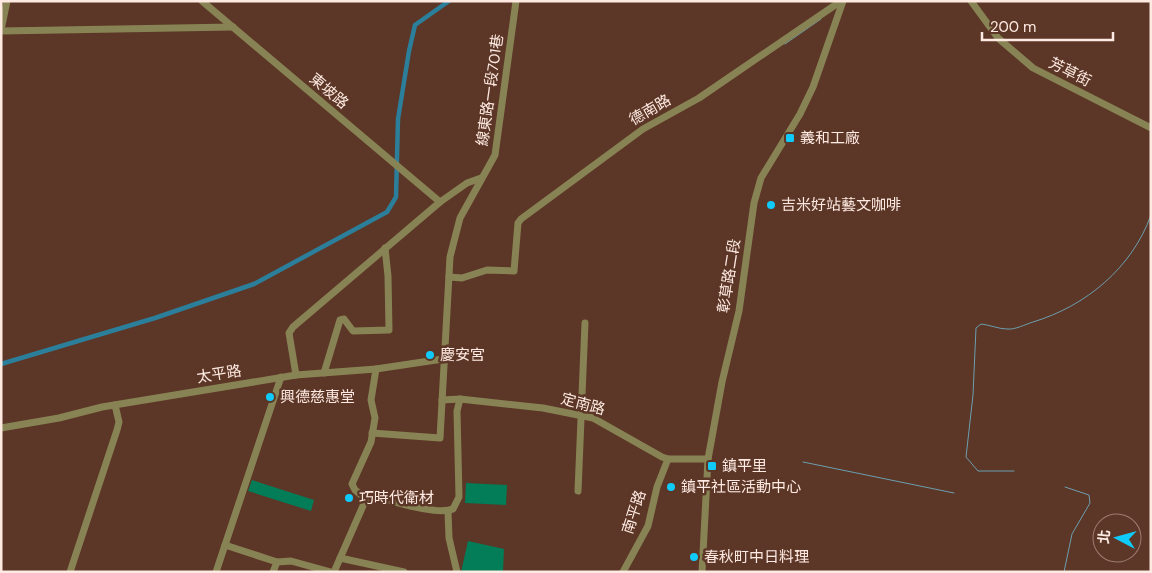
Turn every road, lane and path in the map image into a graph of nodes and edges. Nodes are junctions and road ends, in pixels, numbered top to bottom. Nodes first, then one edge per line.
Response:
1 (7, 1) edge
2 (202, 1) edge
3 (516, 1) edge
4 (842, 1) edge
5 (971, 1) edge
6 (233, 27) junction
7 (1, 30) edge
8 (1151, 128) edge
9 (481, 178) junction
10 (440, 202) junction
11 (385, 248) junction
12 (449, 277) junction
13 (584, 323) dead end
14 (443, 359) junction
15 (376, 369) junction
16 (324, 373) junction
17 (296, 375) junction
18 (281, 377) junction
19 (460, 399) junction
20 (442, 400) junction
21 (115, 405) junction
22 (582, 416) junction
23 (1, 428) edge
24 (372, 433) junction
25 (668, 459) junction
26 (708, 459) junction
27 (578, 491) dead end
28 (366, 499) junction
29 (448, 512) junction
30 (226, 545) junction
31 (340, 558) junction
32 (277, 562) junction
33 (70, 572) edge
34 (216, 572) edge
35 (273, 572) edge
36 (333, 572) edge
37 (404, 572) edge
38 (457, 572) edge
39 (623, 572) edge
40 (702, 572) edge

1 - 7 street
2 - 6 street, 東坡路
3 - 9 street, 線東路一段701巷
4 - 12 street, 德南路
4 - 26 street, 彰草路二段
5 - 8 street, 芳草街
6 - 7 street
6 - 10 street, 東坡路
9 - 10 street
9 - 12 street, 線東路一段701巷
10 - 11 street
11 - 16 street
11 - 17 street
12 - 14 street, 線東路一段701巷
13 - 22 street
14 - 15 street, 太平路
14 - 20 street, 線東路一段701巷
15 - 16 street, 太平路
15 - 24 street
16 - 17 street, 太平路
17 - 18 street, 太平路
18 - 21 street, 太平路
18 - 30 street
19 - 20 street, 定南路
19 - 22 street, 定南路
19 - 29 street
20 - 24 street, 線東路一段701巷
21 - 23 street, 太平路
21 - 33 street
22 - 25 street, 定南路
22 - 27 street
24 - 28 street
25 - 26 street, 定南路
25 - 39 street, 南平路
26 - 40 street, 彰草路二段
28 - 29 street
28 - 31 street
29 - 38 street
30 - 32 street
30 - 34 street
31 - 36 street
31 - 37 street
32 - 35 street
32 - 36 street

